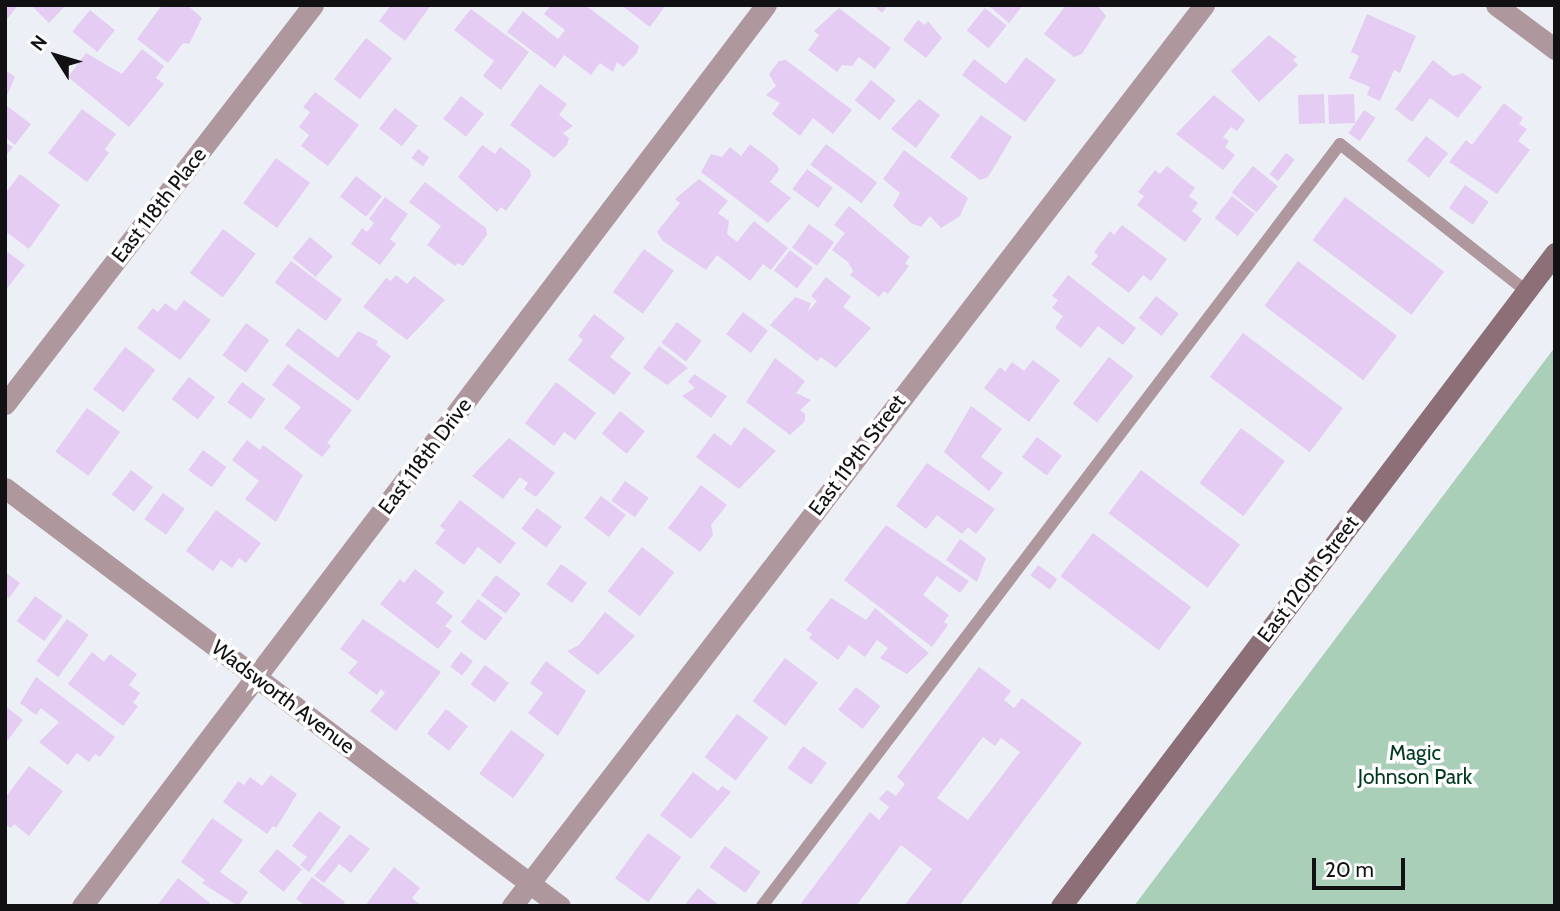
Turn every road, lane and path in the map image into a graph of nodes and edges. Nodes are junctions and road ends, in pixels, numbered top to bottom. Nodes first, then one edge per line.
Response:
1 (313, 5) edge
2 (766, 5) edge
3 (1204, 5) edge
4 (1496, 5) edge
5 (1555, 49) edge
6 (1555, 253) edge
7 (1526, 291) junction
8 (5, 404) edge
9 (5, 488) edge
10 (258, 678) junction
11 (529, 883) junction
12 (82, 906) edge
13 (512, 906) edge
14 (560, 906) edge
15 (762, 906) edge
16 (1061, 906) edge

1 - 8 street, East 118th Place
2 - 10 street, East 118th Drive
3 - 11 street, East 119th Street
4 - 5 street
6 - 7 street, East 120th Street
7 - 15 lane
7 - 16 street, East 120th Street
9 - 10 street, Wadsworth Avenue
10 - 11 street, Wadsworth Avenue
10 - 12 street, East 118th Drive
11 - 13 street, East 119th Street
11 - 14 street, Wadsworth Avenue

